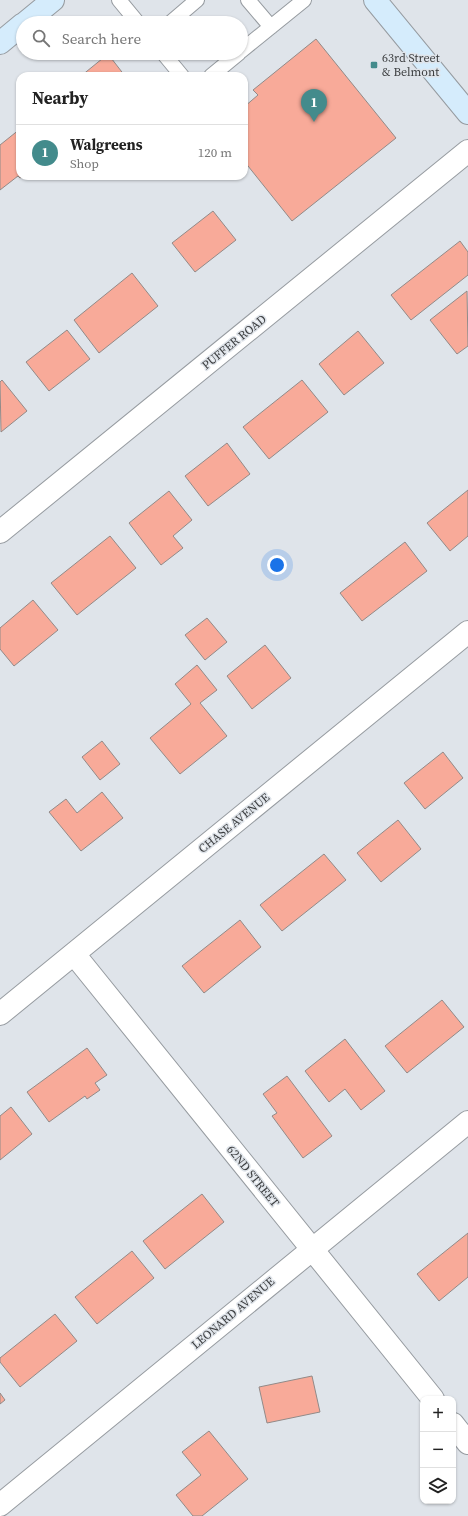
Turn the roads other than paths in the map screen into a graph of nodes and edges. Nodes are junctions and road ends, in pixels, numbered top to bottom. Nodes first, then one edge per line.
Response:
1 (53, 0) edge
2 (119, 0) edge
3 (197, 0) edge
4 (248, 0) edge
5 (304, 0) edge
6 (375, 0) edge
7 (34, 16) edge
8 (132, 16) edge
9 (178, 16) edge
10 (271, 27) junction
11 (16, 30) edge
12 (0, 43) edge
13 (248, 46) edge
14 (169, 60) edge
15 (230, 60) edge
16 (179, 72) edge
17 (216, 72) edge
18 (468, 113) edge
19 (468, 151) edge
20 (0, 532) edge
21 (468, 632) edge
22 (74, 954) junction
23 (0, 1014) edge
24 (468, 1122) edge
25 (311, 1248) junction
26 (431, 1396) edge
27 (456, 1428) edge
28 (468, 1443) edge
29 (0, 1505) edge

1 - 7 main road
2 - 8 lane
3 - 9 lane
4 - 10 lane
5 - 10 lane
6 - 18 main road
10 - 13 lane
11 - 12 main road
14 - 16 lane
15 - 17 lane
19 - 20 street, PUFFER ROAD
21 - 22 street, CHASE AVENUE
22 - 23 street, CHASE AVENUE
22 - 25 street, 62ND STREET
24 - 25 street, LEONARD AVENUE
25 - 26 street, 62ND STREET
25 - 29 street, LEONARD AVENUE
27 - 28 street

